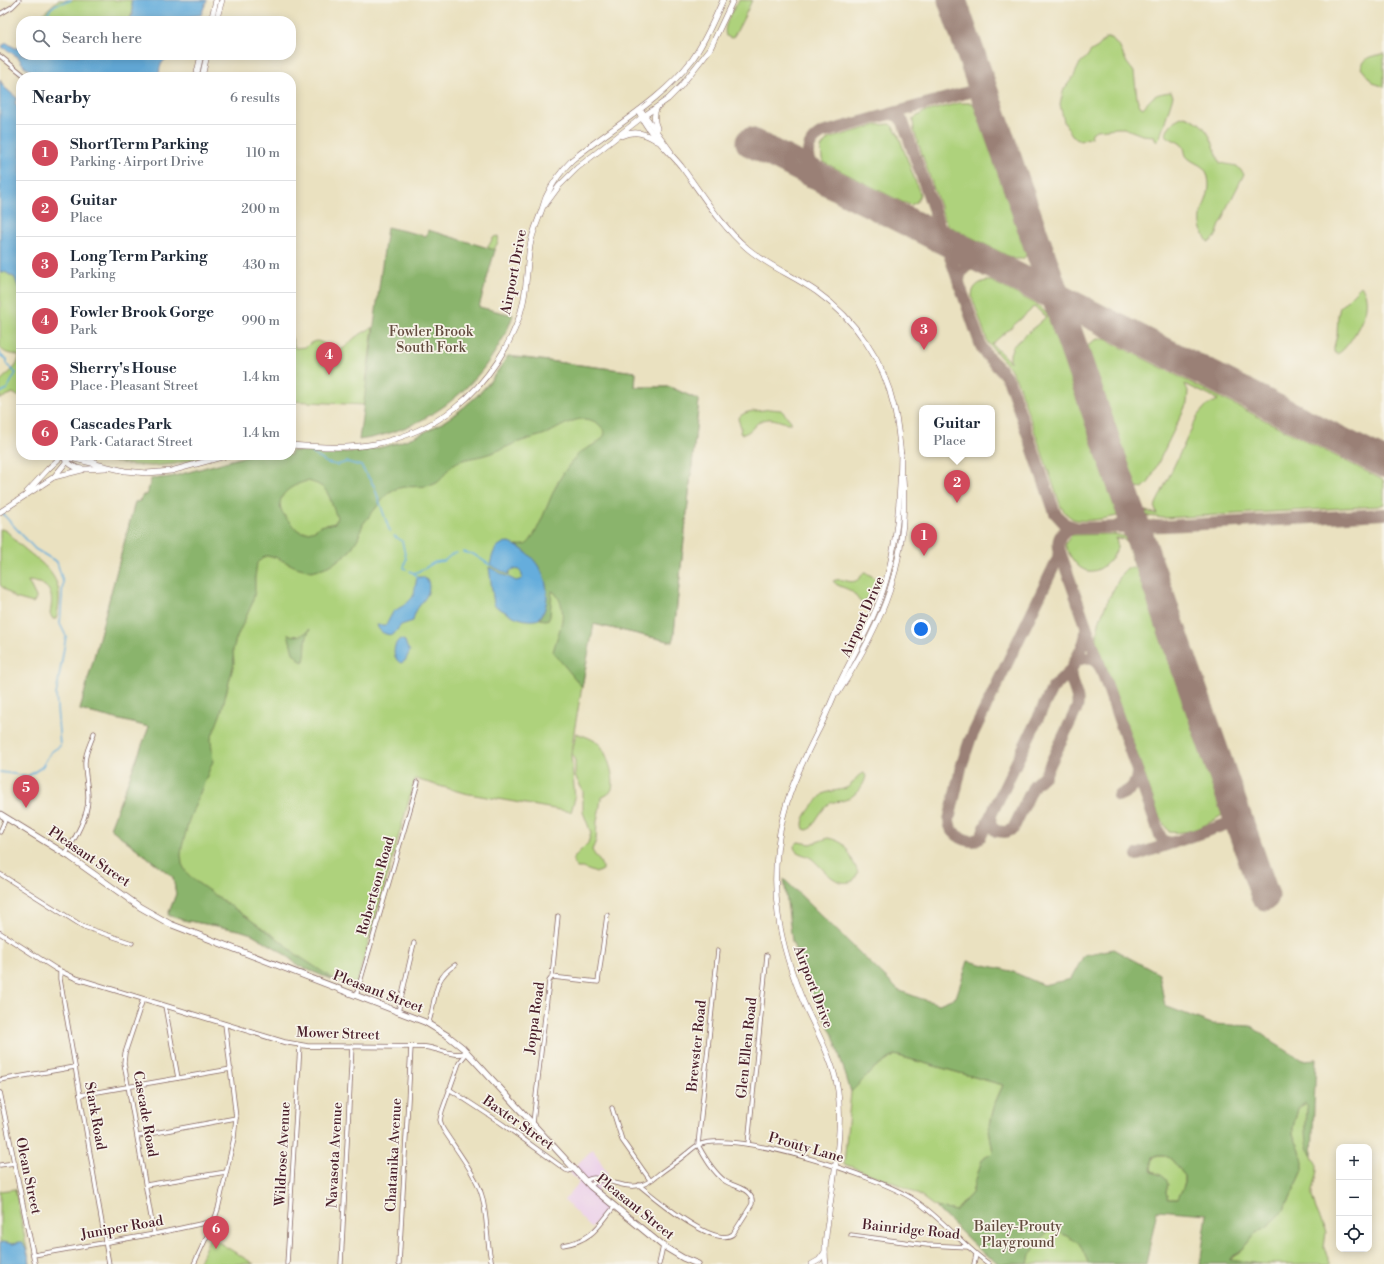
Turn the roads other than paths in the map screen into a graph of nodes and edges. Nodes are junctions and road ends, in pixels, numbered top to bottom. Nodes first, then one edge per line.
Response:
1 (19, 0) edge
2 (216, 0) edge
3 (222, 0) edge
4 (723, 0) edge
5 (733, 0) edge
6 (0, 14) edge
7 (212, 16) edge
8 (217, 16) edge
9 (0, 56) edge
10 (201, 60) edge
11 (206, 60) edge
12 (20, 72) edge
13 (197, 72) edge
14 (203, 72) edge
15 (659, 105) junction
16 (639, 111) junction
17 (643, 116) junction
18 (661, 136) junction
19 (607, 145) junction
20 (665, 149) junction
21 (676, 160) junction
22 (541, 211) junction
23 (296, 445) edge
24 (58, 460) edge
25 (67, 460) edge
26 (70, 460) edge
27 (81, 460) edge
28 (91, 460) edge
29 (212, 460) edge
30 (98, 463) junction
31 (112, 468) junction
32 (83, 470) junction
33 (54, 477) junction
34 (17, 501) junction
35 (2, 511) edge
36 (94, 733) dead end
37 (418, 782) dead end
38 (0, 814) edge
39 (6, 818) junction
40 (0, 832) edge
41 (66, 854) junction
42 (0, 874) edge
43 (607, 915) dead end
44 (558, 916) dead end
45 (0, 933) edge
46 (132, 943) dead end
47 (414, 943) dead end
48 (718, 950) dead end
49 (767, 955) dead end
50 (455, 965) dead end
51 (60, 971) junction
52 (552, 977) junction
53 (356, 996) junction
54 (143, 999) junction
55 (165, 1006) junction
56 (398, 1012) junction
57 (225, 1024) junction
58 (428, 1024) junction
59 (300, 1045) junction
60 (352, 1046) junction
61 (411, 1047) junction
62 (467, 1053) junction
63 (75, 1067) junction
64 (231, 1069) junction
65 (178, 1078) junction
66 (0, 1080) edge
67 (129, 1087) junction
68 (449, 1089) junction
69 (0, 1093) edge
70 (80, 1095) junction
71 (612, 1108) dead end
72 (2, 1110) edge
73 (236, 1118) junction
74 (533, 1123) junction
75 (138, 1136) junction
76 (796, 1142) dead end
77 (748, 1144) junction
78 (698, 1145) junction
79 (794, 1154) junction
80 (14, 1163) junction
81 (0, 1165) edge
82 (835, 1167) junction
83 (574, 1169) junction
84 (226, 1172) junction
85 (601, 1180) junction
86 (650, 1180) junction
87 (585, 1181) junction
88 (146, 1185) junction
89 (639, 1185) junction
90 (590, 1186) junction
91 (614, 1207) junction
92 (214, 1221) junction
93 (154, 1234) junction
94 (851, 1235) dead end
95 (106, 1242) junction
96 (563, 1245) dead end
97 (663, 1246) junction
98 (968, 1247) junction
99 (825, 1252) junction
100 (976, 1254) junction
101 (34, 1255) junction
102 (35, 1264) edge
103 (109, 1264) edge
104 (194, 1264) edge
105 (287, 1264) edge
106 (341, 1264) edge
107 (399, 1264) edge
108 (492, 1264) edge
109 (659, 1264) edge
110 (698, 1264) edge
111 (812, 1264) edge
112 (826, 1264) edge
113 (974, 1264) edge
114 (989, 1264) edge

1 - 6 street
2 - 7 main road
3 - 8 main road
4 - 16 main road
5 - 15 main road
9 - 12 street
10 - 13 main road
11 - 14 main road
15 - 17 main road
15 - 18 main road
16 - 17 main road, Airport Drive
16 - 22 main road, Airport Drive
17 - 18 main road, Airport Drive
17 - 19 main road, Airport Drive
17 - 20 main road, Airport Drive
18 - 21 main road, Airport Drive
19 - 20 main road, Airport Drive
19 - 22 main road, Airport Drive
20 - 21 main road, Airport Drive
21 - 82 main road, Airport Drive
22 - 23 main road, Airport Drive
24 - 34 main road
25 - 33 main road
26 - 32 main road
27 - 30 main road
28 - 30 main road
29 - 31 main road
30 - 31 main road
31 - 32 main road
32 - 33 main road
33 - 34 main road
34 - 35 main road
36 - 41 street
37 - 53 street, Robertson Road
38 - 39 main road, Pleasant Street
39 - 40 street
39 - 41 main road, Pleasant Street
41 - 53 main road, Pleasant Street
42 - 46 street
43 - 52 street
44 - 52 street, Joppa Road
45 - 51 street, Mower Street
47 - 56 street
48 - 78 street, Brewster Road
49 - 77 street, Glen Ellen Road
50 - 58 street
51 - 54 street, Mower Street
51 - 63 street, Stark Road
52 - 74 street, Joppa Road
53 - 56 main road, Pleasant Street
54 - 55 street, Mower Street
54 - 67 street, Cascade Road
55 - 57 street, Mower Street
55 - 65 street
56 - 58 main road, Pleasant Street
57 - 59 street, Mower Street
57 - 64 street
58 - 62 main road, Pleasant Street
59 - 60 street, Mower Street
59 - 105 street, Wildrose Avenue
60 - 61 street, Mower Street
60 - 106 street, Navasota Avenue
61 - 62 street, Mower Street
61 - 107 street, Chatanika Avenue
62 - 68 street
62 - 74 main road, Pleasant Street
63 - 66 street
63 - 70 street, Stark Road
64 - 65 street
64 - 73 street
65 - 67 street
67 - 70 street
67 - 75 street, Cascade Road
68 - 83 street, Baxter Street
68 - 108 street
69 - 72 street, Olean Street
70 - 95 street, Stark Road
71 - 86 street
72 - 80 street, Olean Street
73 - 75 street
73 - 84 street
74 - 83 main road, Pleasant Street
75 - 88 street, Cascade Road
76 - 79 street
77 - 78 street, Prouty Lane
77 - 79 street, Prouty Lane
78 - 86 street, Prouty Lane
78 - 89 street
79 - 82 street, Prouty Lane
80 - 81 street
80 - 101 street, Olean Street
82 - 98 street, Prouty Lane
82 - 99 main road, Airport Drive
83 - 87 main road, Pleasant Street
84 - 88 street
84 - 92 street
85 - 87 street, Prouty Lane
85 - 89 street, Prouty Lane
85 - 90 street
86 - 89 street, Prouty Lane
87 - 90 main road, Pleasant Street
88 - 93 street, Cascade Road
90 - 91 main road, Pleasant Street
91 - 96 street
91 - 97 main road, Pleasant Street
92 - 93 street, Juniper Road
92 - 104 street
93 - 95 street, Juniper Road
94 - 98 street, Bainridge Road
95 - 101 street, Juniper Road
95 - 103 street, Stark Road
97 - 109 street
97 - 110 main road, Pleasant Street
98 - 100 street, Prouty Lane
99 - 111 main road
99 - 112 main road, Airport Drive
100 - 113 street
100 - 114 street, Prouty Lane
101 - 102 street, Olean Street

